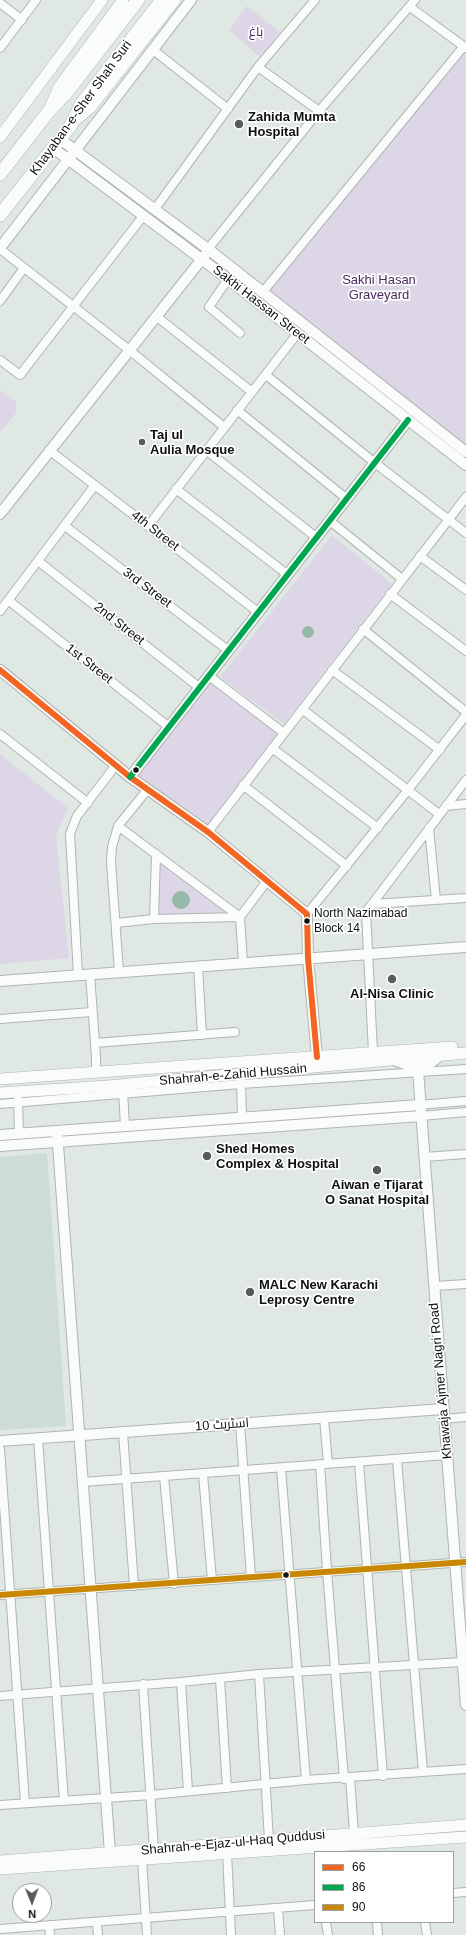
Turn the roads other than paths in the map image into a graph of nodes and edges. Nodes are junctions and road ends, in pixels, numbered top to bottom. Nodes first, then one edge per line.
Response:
1 (36, 0) edge
2 (102, 0) edge
3 (123, 0) edge
4 (138, 0) edge
5 (162, 0) edge
6 (175, 0) edge
7 (191, 0) edge
8 (315, 0) edge
9 (415, 0) edge
10 (0, 3) edge
11 (410, 7) junction
12 (22, 20) junction
13 (465, 47) edge
14 (0, 48) edge
15 (152, 49) junction
16 (258, 67) junction
17 (228, 109) junction
18 (49, 111) junction
19 (319, 111) junction
20 (71, 125) junction
21 (0, 136) edge
22 (56, 143) junction
23 (75, 150) junction
24 (68, 158) junction
25 (0, 174) edge
26 (154, 210) junction
27 (144, 214) junction
28 (0, 215) edge
29 (0, 249) edge
30 (208, 249) junction
31 (202, 260) junction
32 (24, 268) junction
33 (228, 279) junction
34 (262, 293) junction
35 (0, 301) edge
36 (73, 305) junction
37 (156, 316) junction
38 (240, 333) dead end
39 (297, 334) junction
40 (128, 349) junction
41 (0, 360) edge
42 (266, 375) junction
43 (252, 392) junction
44 (237, 410) junction
45 (408, 420) junction
46 (224, 427) junction
47 (49, 450) junction
48 (206, 450) junction
49 (466, 452) edge
50 (375, 463) junction
51 (466, 465) edge
52 (95, 485) junction
53 (176, 489) junction
54 (466, 497) edge
55 (347, 499) junction
56 (0, 514) edge
57 (448, 520) junction
58 (330, 521) junction
59 (65, 526) junction
60 (148, 526) junction
61 (466, 532) edge
62 (317, 538) junction
63 (420, 556) junction
64 (38, 561) junction
65 (288, 575) junction
66 (402, 579) junction
67 (466, 590) edge
68 (390, 594) junction
69 (8, 600) junction
70 (0, 611) edge
71 (259, 614) junction
72 (363, 630) junction
73 (229, 651) junction
74 (466, 651) edge
75 (0, 670) edge
76 (332, 670) junction
77 (210, 676) junction
78 (200, 688) junction
79 (302, 709) junction
80 (466, 712) edge
81 (466, 715) edge
82 (169, 727) junction
83 (284, 733) junction
84 (0, 734) edge
85 (272, 748) junction
86 (440, 750) junction
87 (116, 765) junction
88 (130, 777) junction
89 (466, 780) edge
90 (243, 785) junction
91 (148, 789) junction
92 (408, 790) junction
93 (88, 803) junction
94 (466, 804) edge
95 (446, 806) junction
96 (439, 814) junction
97 (118, 826) junction
98 (378, 828) junction
99 (429, 828) junction
100 (208, 832) junction
101 (156, 854) junction
102 (347, 866) junction
103 (267, 881) junction
104 (466, 898) edge
105 (436, 900) junction
106 (372, 904) junction
107 (308, 914) junction
108 (240, 917) junction
109 (154, 919) junction
110 (116, 923) junction
111 (466, 947) edge
112 (367, 954) junction
113 (308, 958) junction
114 (243, 963) junction
115 (198, 966) junction
116 (119, 972) junction
117 (90, 974) junction
118 (78, 975) junction
119 (0, 981) edge
120 (92, 1012) junction
121 (0, 1019) edge
122 (235, 1032) dead end
123 (202, 1035) junction
124 (95, 1043) junction
125 (466, 1046) edge
126 (453, 1047) junction
127 (373, 1052) junction
128 (466, 1053) edge
129 (360, 1054) junction
130 (439, 1055) junction
131 (316, 1057) junction
132 (417, 1057) junction
133 (392, 1060) junction
134 (466, 1069) edge
135 (108, 1071) junction
136 (96, 1072) junction
137 (418, 1073) junction
138 (0, 1079) edge
139 (241, 1079) junction
140 (124, 1084) junction
141 (108, 1086) junction
142 (17, 1092) junction
143 (0, 1093) edge
144 (122, 1096) junction
145 (466, 1101) edge
146 (18, 1103) junction
147 (0, 1104) edge
148 (420, 1105) junction
149 (466, 1112) edge
150 (421, 1116) junction
151 (242, 1117) junction
152 (125, 1126) junction
153 (57, 1131) junction
154 (19, 1133) junction
155 (0, 1135) edge
156 (58, 1142) junction
157 (0, 1146) edge
158 (466, 1154) edge
159 (424, 1158) junction
160 (466, 1284) edge
161 (434, 1286) junction
162 (444, 1414) junction
163 (466, 1417) edge
164 (324, 1418) junction
165 (240, 1424) junction
166 (123, 1432) junction
167 (79, 1435) junction
168 (38, 1438) junction
169 (0, 1440) edge
170 (0, 1449) edge
171 (448, 1455) junction
172 (397, 1460) junction
173 (359, 1462) junction
174 (324, 1464) junction
175 (281, 1468) junction
176 (243, 1471) junction
177 (203, 1474) junction
178 (164, 1476) junction
179 (126, 1480) junction
180 (83, 1482) junction
181 (461, 1562) edge
182 (406, 1566) junction
183 (367, 1569) junction
184 (327, 1571) junction
185 (290, 1574) junction
186 (251, 1578) junction
187 (212, 1580) junction
188 (174, 1584) junction
189 (134, 1586) junction
190 (91, 1589) junction
191 (49, 1592) junction
192 (10, 1594) junction
193 (0, 1595) edge
194 (463, 1662) junction
195 (414, 1665) junction
196 (374, 1668) junction
197 (336, 1670) junction
198 (297, 1672) junction
199 (259, 1674) junction
200 (220, 1679) junction
201 (181, 1682) junction
202 (143, 1684) junction
203 (98, 1688) junction
204 (56, 1692) junction
205 (466, 1692) edge
206 (17, 1694) junction
207 (0, 1696) edge
208 (466, 1704) edge
209 (466, 1769) edge
210 (423, 1772) junction
211 (384, 1776) junction
212 (347, 1778) junction
213 (306, 1780) junction
214 (265, 1784) junction
215 (227, 1788) junction
216 (188, 1791) junction
217 (151, 1795) junction
218 (106, 1798) junction
219 (64, 1801) junction
220 (25, 1803) junction
221 (0, 1805) edge
222 (466, 1825) edge
223 (354, 1833) junction
224 (466, 1837) edge
225 (269, 1840) junction
226 (154, 1850) junction
227 (110, 1853) junction
228 (227, 1853) junction
229 (142, 1859) junction
230 (0, 1861) edge
231 (0, 1870) edge
232 (466, 1892) edge
233 (454, 1893) edge
234 (314, 1905) edge
235 (278, 1908) junction
236 (230, 1912) junction
237 (146, 1918) junction
238 (97, 1922) junction
239 (326, 1923) edge
240 (377, 1923) edge
241 (425, 1923) edge
242 (49, 1925) junction
243 (1, 1931) edge
244 (50, 1935) edge
245 (98, 1935) edge
246 (148, 1935) edge
247 (231, 1935) edge
248 (280, 1935) edge
249 (328, 1935) edge
250 (378, 1935) edge
251 (427, 1935) edge

1 - 12 street
2 - 21 main road
3 - 18 main road
4 - 18 main road, Khayaban-e-Sher Shah Suri
5 - 20 main road, Khayaban-e-Sher Shah Suri
6 - 20 main road
7 - 15 street
8 - 16 street
9 - 11 street
10 - 12 street
11 - 13 street
11 - 19 street
12 - 14 street
13 - 34 street
15 - 17 street
15 - 23 street
16 - 17 street
16 - 19 street
17 - 26 street
18 - 25 main road, Khayaban-e-Sher Shah Suri
19 - 30 street
20 - 22 main road, Khayaban-e-Sher Shah Suri
22 - 23 street, Sakhi Hassan Street
22 - 24 street, Sakhi Hassan Street
22 - 28 main road, Khayaban-e-Sher Shah Suri
23 - 24 street
23 - 26 street, Sakhi Hassan Street
24 - 27 street, Sakhi Hassan Street
24 - 29 street
26 - 30 street, Sakhi Hassan Street
27 - 31 street, Sakhi Hassan Street
27 - 36 street
29 - 32 street
30 - 31 street
30 - 34 street, Sakhi Hassan Street
31 - 33 street, Sakhi Hassan Street
31 - 37 street
32 - 35 street
32 - 36 street
33 - 38 street
33 - 39 street, Sakhi Hassan Street
34 - 49 street, Sakhi Hassan Street
36 - 40 street
36 - 41 street
37 - 40 street
37 - 43 street
39 - 42 street
39 - 45 street, Sakhi Hassan Street
40 - 46 street
40 - 47 street
42 - 43 street
42 - 50 street
43 - 44 street
44 - 46 street
44 - 55 street
45 - 50 street
45 - 51 street, Sakhi Hassan Street
46 - 48 street
47 - 52 street, 4th Street
47 - 56 street
48 - 53 street
48 - 62 street
50 - 55 street
50 - 57 street
52 - 59 street
52 - 60 street, 4th Street
53 - 60 street
53 - 65 street
54 - 57 street
55 - 58 street
57 - 61 street
57 - 63 street
58 - 62 street
58 - 66 street
59 - 64 street
59 - 73 street, 3rd Street
60 - 71 street, 4th Street
62 - 65 street
63 - 66 street
63 - 67 street
64 - 69 street
64 - 78 street, 2nd Street
65 - 71 street
66 - 68 street
68 - 72 street
68 - 74 street
69 - 70 street
69 - 82 street, 1st Street
71 - 73 street
72 - 76 street
72 - 80 street
73 - 77 street
75 - 87 street
76 - 79 street
76 - 86 street
77 - 78 street
77 - 83 street
78 - 82 street
79 - 83 street
79 - 92 street
81 - 86 street
82 - 88 street
83 - 85 street
84 - 93 street
85 - 90 street
85 - 98 street
86 - 92 street
87 - 88 street
87 - 93 street
88 - 91 street
89 - 95 street
90 - 100 street
90 - 102 street
91 - 97 street
91 - 100 street
92 - 96 street
92 - 98 street
93 - 118 street
94 - 95 street
95 - 96 street
96 - 99 street
97 - 101 street
97 - 110 street
98 - 102 street
99 - 105 street
99 - 106 street
100 - 103 street
101 - 108 street
101 - 109 street
102 - 107 street
103 - 107 street
103 - 108 street
104 - 105 street
105 - 106 street
106 - 112 street
107 - 113 street
108 - 109 street
108 - 114 street
109 - 110 street
110 - 116 street
111 - 112 street
112 - 113 street
112 - 127 street
113 - 114 street
113 - 131 street
114 - 115 street
115 - 116 street
115 - 123 street
116 - 117 street
117 - 118 street
117 - 120 street
118 - 119 street
120 - 121 street
120 - 124 street
122 - 123 street
123 - 124 street
124 - 136 street
125 - 126 main road, Shahrah-e-Zahid Hussain
126 - 127 main road, Shahrah-e-Zahid Hussain
126 - 130 street
127 - 129 main road, Shahrah-e-Zahid Hussain
128 - 130 main road, Shahrah-e-Zahid Hussain
129 - 131 main road, Shahrah-e-Zahid Hussain
129 - 133 street
130 - 132 main road, Shahrah-e-Zahid Hussain
130 - 137 street
131 - 135 main road, Shahrah-e-Zahid Hussain
132 - 133 main road, Shahrah-e-Zahid Hussain
132 - 137 street, Khawaja Ajmer Nagri Road
133 - 137 street
133 - 139 main road, Shahrah-e-Zahid Hussain
134 - 137 street
135 - 136 main road, Shahrah-e-Zahid Hussain
135 - 141 main road
136 - 138 main road, Shahrah-e-Zahid Hussain
137 - 139 street
137 - 148 street, Khawaja Ajmer Nagri Road
139 - 140 main road, Shahrah-e-Zahid Hussain
139 - 144 street
139 - 151 street
140 - 141 main road, Shahrah-e-Zahid Hussain
140 - 144 street
141 - 142 main road, Shahrah-e-Zahid Hussain
142 - 143 main road, Shahrah-e-Zahid Hussain
142 - 146 street
144 - 146 street
144 - 152 street
145 - 148 street
146 - 147 street
146 - 154 street
148 - 150 street, Khawaja Ajmer Nagri Road
148 - 151 street
149 - 150 street
150 - 156 street
150 - 159 street, Khawaja Ajmer Nagri Road
151 - 152 street
152 - 153 street
153 - 154 street
153 - 156 street
154 - 155 street
156 - 157 street
156 - 167 street
158 - 159 street
159 - 161 street, Khawaja Ajmer Nagri Road
160 - 161 street
161 - 162 street, Khawaja Ajmer Nagri Road
162 - 163 street
162 - 164 street, اسٹریٹ 10
162 - 171 street, Khawaja Ajmer Nagri Road
164 - 165 street, اسٹریٹ 10
164 - 174 street
165 - 166 street, اسٹریٹ 10
165 - 176 street
166 - 167 street, اسٹریٹ 10
166 - 179 street
167 - 168 street, اسٹریٹ 10
167 - 180 street
168 - 169 street, اسٹریٹ 10
168 - 191 street
170 - 192 street
171 - 172 street
171 - 181 street, Khawaja Ajmer Nagri Road
172 - 173 street
172 - 182 street
173 - 174 street
173 - 183 street
174 - 175 street
174 - 184 street
175 - 176 street
175 - 185 street
176 - 177 street
176 - 186 street
177 - 178 street
177 - 187 street
178 - 179 street
178 - 188 street
179 - 180 street
179 - 189 street
180 - 190 street
181 - 182 street
181 - 194 street, Khawaja Ajmer Nagri Road
182 - 183 street
182 - 195 street
183 - 184 street
183 - 196 street
184 - 185 street
184 - 197 street
185 - 186 street
185 - 198 street
186 - 187 street
187 - 188 street
188 - 189 street
189 - 190 street
190 - 191 street
190 - 203 street
191 - 192 street
191 - 204 street
192 - 193 street
192 - 206 street
194 - 195 street
194 - 205 street, Khawaja Ajmer Nagri Road
195 - 196 street
195 - 210 street
196 - 197 street
196 - 211 street
197 - 198 street
197 - 212 street
198 - 199 street
198 - 213 street
199 - 200 street
199 - 214 street
200 - 201 street
200 - 215 street
201 - 202 street
201 - 216 street
202 - 203 street
202 - 217 street
203 - 204 street
203 - 218 street
204 - 206 street
204 - 219 street
205 - 208 street, Khawaja Ajmer Nagri Road
206 - 207 street
206 - 220 street
209 - 210 street
210 - 211 street
211 - 212 street
212 - 213 street
212 - 223 street
213 - 214 street
214 - 215 street
214 - 225 street
215 - 216 street
216 - 217 street
217 - 218 street
217 - 226 street
218 - 219 street
218 - 227 street
219 - 220 street
220 - 221 street
222 - 223 main road, Shahrah-e-Ejaz-ul-Haq Quddusi
223 - 225 main road, Shahrah-e-Ejaz-ul-Haq Quddusi
224 - 228 main road, Shahrah-e-Ejaz-ul-Haq Quddusi
225 - 226 main road, Shahrah-e-Ejaz-ul-Haq Quddusi
226 - 227 main road, Shahrah-e-Ejaz-ul-Haq Quddusi
227 - 230 main road, Shahrah-e-Ejaz-ul-Haq Quddusi
228 - 229 main road, Shahrah-e-Ejaz-ul-Haq Quddusi
228 - 236 street
229 - 231 main road, Shahrah-e-Ejaz-ul-Haq Quddusi
229 - 237 street
232 - 233 street
234 - 235 street
235 - 236 street
235 - 248 street
236 - 237 street
236 - 247 street
237 - 238 street
237 - 246 street
238 - 242 street
238 - 245 street
239 - 249 street
240 - 250 street
241 - 251 street
242 - 243 street
242 - 244 street

